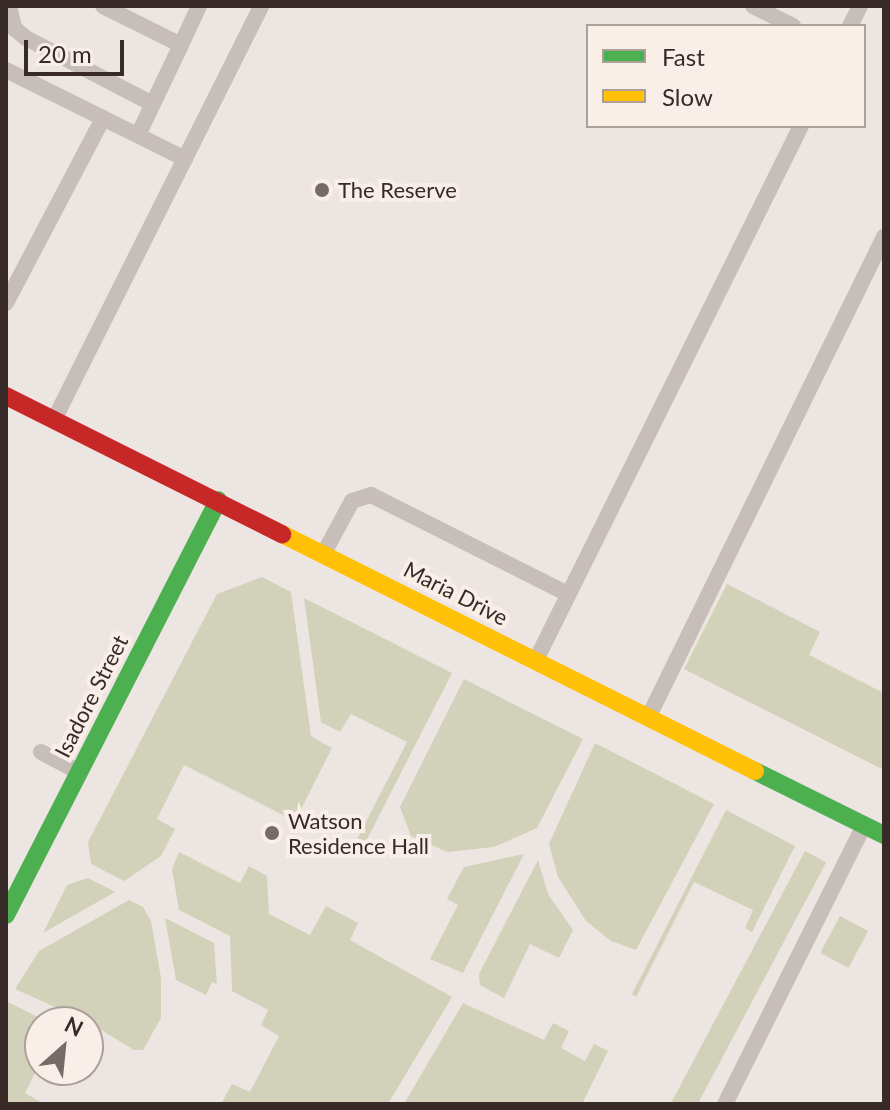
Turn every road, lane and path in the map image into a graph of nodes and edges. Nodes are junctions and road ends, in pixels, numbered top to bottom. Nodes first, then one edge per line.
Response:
1 (9, 6) edge
2 (103, 6) edge
3 (199, 6) edge
4 (261, 6) edge
5 (753, 6) edge
6 (860, 6) edge
7 (789, 24) edge
8 (851, 24) edge
9 (181, 45) junction
10 (6, 70) edge
11 (153, 104) junction
12 (103, 118) junction
13 (800, 128) edge
14 (138, 135) junction
15 (185, 159) junction
16 (884, 237) edge
17 (6, 303) edge
18 (6, 396) edge
19 (55, 419) junction
20 (218, 500) junction
21 (324, 553) junction
22 (568, 594) junction
23 (536, 659) junction
24 (649, 716) junction
25 (41, 752) dead end
26 (79, 772) junction
27 (864, 825) junction
28 (884, 835) edge
29 (6, 915) edge
30 (725, 1104) edge

1 - 11 lane
2 - 9 lane
3 - 9 lane
4 - 15 lane
5 - 7 lane
6 - 8 lane
9 - 11 lane
10 - 12 lane
11 - 14 lane
12 - 14 lane
12 - 17 lane
13 - 22 lane
14 - 15 lane
15 - 19 lane
16 - 24 lane
18 - 19 street, Maria Drive
19 - 20 street, Maria Drive
20 - 21 street, Maria Drive
20 - 26 street, Isadore Street
21 - 22 lane
21 - 23 street, Maria Drive
22 - 23 lane
23 - 24 street, Maria Drive
24 - 27 street, Maria Drive
25 - 26 lane
26 - 29 street, Isadore Street
27 - 28 street, Maria Drive
27 - 30 lane

